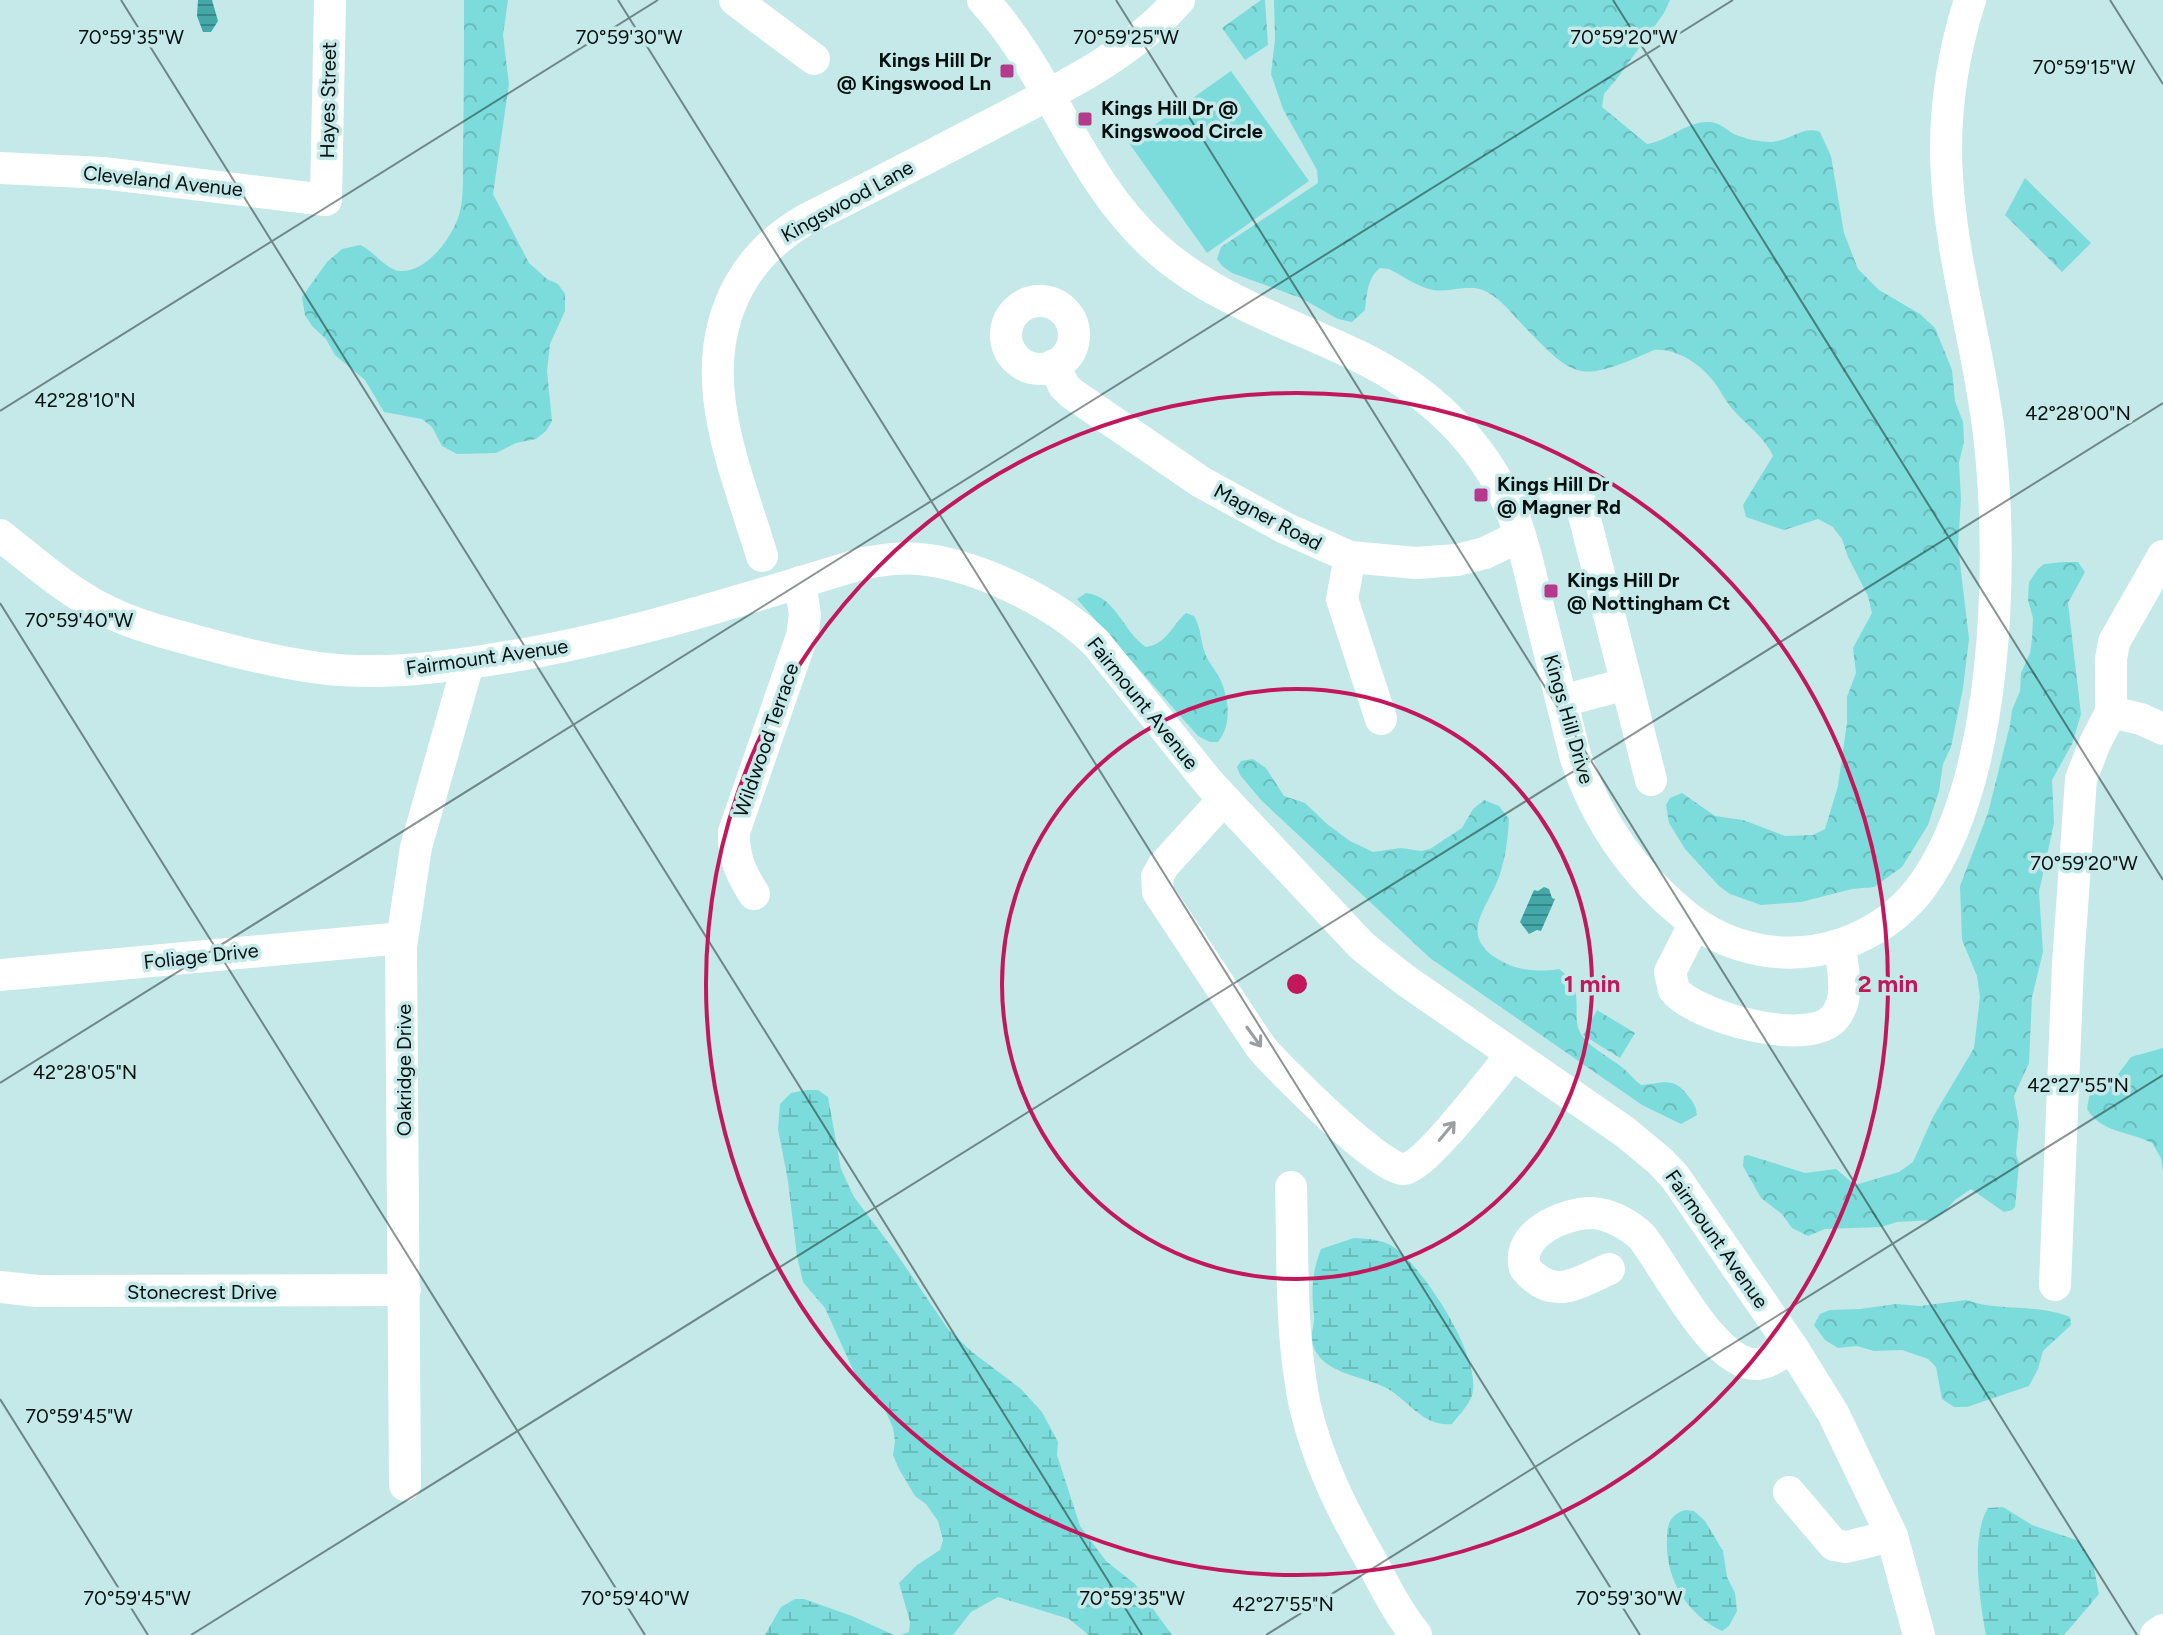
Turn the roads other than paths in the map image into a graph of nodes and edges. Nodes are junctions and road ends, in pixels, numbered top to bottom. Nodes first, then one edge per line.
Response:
1 (330, 0) edge
2 (735, 0) edge
3 (983, 0) edge
4 (1179, 0) edge
5 (1970, 0) edge
6 (814, 59) dead end
7 (1050, 94) junction
8 (0, 168) edge
9 (326, 200) joint
10 (1054, 365) dead end
11 (1509, 505) junction
12 (0, 535) edge
13 (1520, 536) junction
14 (762, 556) dead end
15 (2163, 556) edge
16 (1350, 557) junction
17 (800, 582) junction
18 (468, 664) junction
19 (1626, 684) junction
20 (1562, 701) junction
21 (2111, 712) junction
22 (1381, 719) dead end
23 (2163, 729) edge
24 (1651, 780) dead end
25 (1224, 799) junction
26 (754, 894) dead end
27 (1695, 923) junction
28 (402, 938) junction
29 (1840, 945) junction
30 (0, 975) edge
31 (1512, 1054) junction
32 (1291, 1187) dead end
33 (1609, 1269) dead end
34 (2055, 1285) dead end
35 (0, 1287) edge
36 (405, 1290) junction
37 (1792, 1347) junction
38 (405, 1485) dead end
39 (1789, 1492) dead end
40 (1892, 1536) junction
41 (1395, 1603) junction
42 (2163, 1630) edge
43 (1406, 1635) edge
44 (1416, 1635) edge
45 (1919, 1635) edge
46 (2156, 1635) edge

1 - 9 street, Hayes Street
2 - 6 street
3 - 7 street, Kings Hill Drive
4 - 7 street, Kingswood Lane
5 - 29 street, Kings Hill Drive
7 - 11 street, Kings Hill Drive
7 - 14 street, Kingswood Lane
8 - 9 street, Cleveland Avenue
10 - 16 street, Magner Road
11 - 13 street, Kings Hill Drive
11 - 19 street
12 - 18 street, Fairmount Avenue
13 - 16 street, Magner Road
13 - 20 street, Kings Hill Drive
15 - 21 street
16 - 22 street
17 - 18 street, Fairmount Avenue
17 - 25 street, Fairmount Avenue
17 - 26 street, Wildwood Terrace
18 - 28 street, Oakridge Drive
19 - 20 street
19 - 24 street
20 - 27 street, Kings Hill Drive
21 - 23 street
21 - 34 street
25 - 31 street, Fairmount Avenue
25 -> 31 street
27 - 29 street, Kings Hill Drive
27 - 29 street
28 - 30 street, Foliage Drive
28 - 36 street, Oakridge Drive
31 - 37 street, Fairmount Avenue
32 - 41 street
33 - 37 street
35 - 36 street, Stonecrest Drive
36 - 38 street, Oakridge Drive
37 - 40 street, Fairmount Avenue
39 - 40 street
40 - 45 street, Fairmount Avenue
41 - 43 street
41 - 44 street
42 - 46 street

